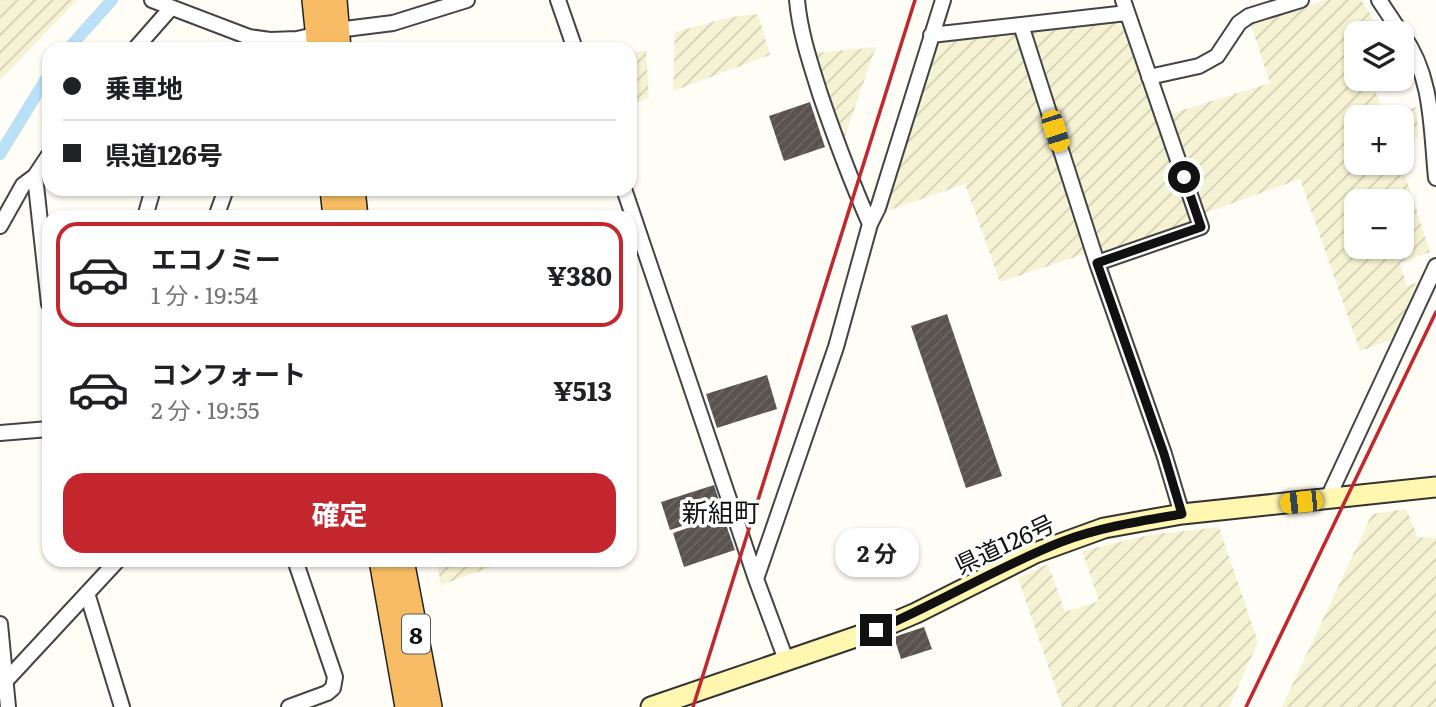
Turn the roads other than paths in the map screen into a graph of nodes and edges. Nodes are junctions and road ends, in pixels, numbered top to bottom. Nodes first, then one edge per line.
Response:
1 (314, 0) edge
2 (335, 0) edge
3 (467, 0) edge
4 (558, 0) edge
5 (797, 0) edge
6 (943, 0) edge
7 (1301, 0) edge
8 (1379, 0) edge
9 (161, 4) edge
10 (1125, 7) edge
11 (1393, 21) edge
12 (1021, 25) junction
13 (931, 35) junction
14 (328, 41) edge
15 (139, 42) edge
16 (262, 42) edge
17 (573, 42) edge
18 (1414, 54) edge
19 (1149, 78) junction
20 (42, 166) edge
21 (35, 176) junction
22 (1436, 178) edge
23 (870, 224) junction
24 (0, 226) edge
25 (637, 227) edge
26 (42, 230) edge
27 (1097, 263) junction
28 (1436, 266) edge
29 (42, 430) edge
30 (0, 433) edge
31 (1436, 488) edge
32 (1327, 500) junction
33 (1182, 514) junction
34 (111, 567) edge
35 (297, 567) edge
36 (382, 567) edge
37 (403, 567) edge
38 (756, 579) junction
39 (87, 593) junction
40 (0, 624) edge
41 (786, 660) junction
42 (3, 685) edge
43 (679, 702) edge
44 (8, 707) edge
45 (122, 707) edge
46 (289, 707) edge
47 (407, 707) edge
48 (430, 707) edge
49 (651, 707) edge

1 - 14 highway
2 - 14 highway
3 - 14 street
4 - 17 street
5 - 23 street
6 - 13 street
7 - 19 street
8 - 11 street
9 - 15 street
9 - 16 street
10 - 12 street
10 - 19 street
12 - 13 street
12 - 27 street
13 - 23 street
18 - 22 street
19 - 27 street
20 - 21 street
21 - 24 street
21 - 26 street
23 - 38 street
25 - 38 street
27 - 33 street
28 - 32 street
29 - 30 street
31 - 32 main road, 県道126号
32 - 33 main road, 県道126号
33 - 41 main road, 県道126号
34 - 39 street
35 - 46 street
36 - 47 highway, 8
37 - 48 highway, 8
38 - 41 street
39 - 42 street
39 - 45 street
40 - 42 street
41 - 43 main road, 県道126号
42 - 44 street
43 - 49 main road, 県道126号

